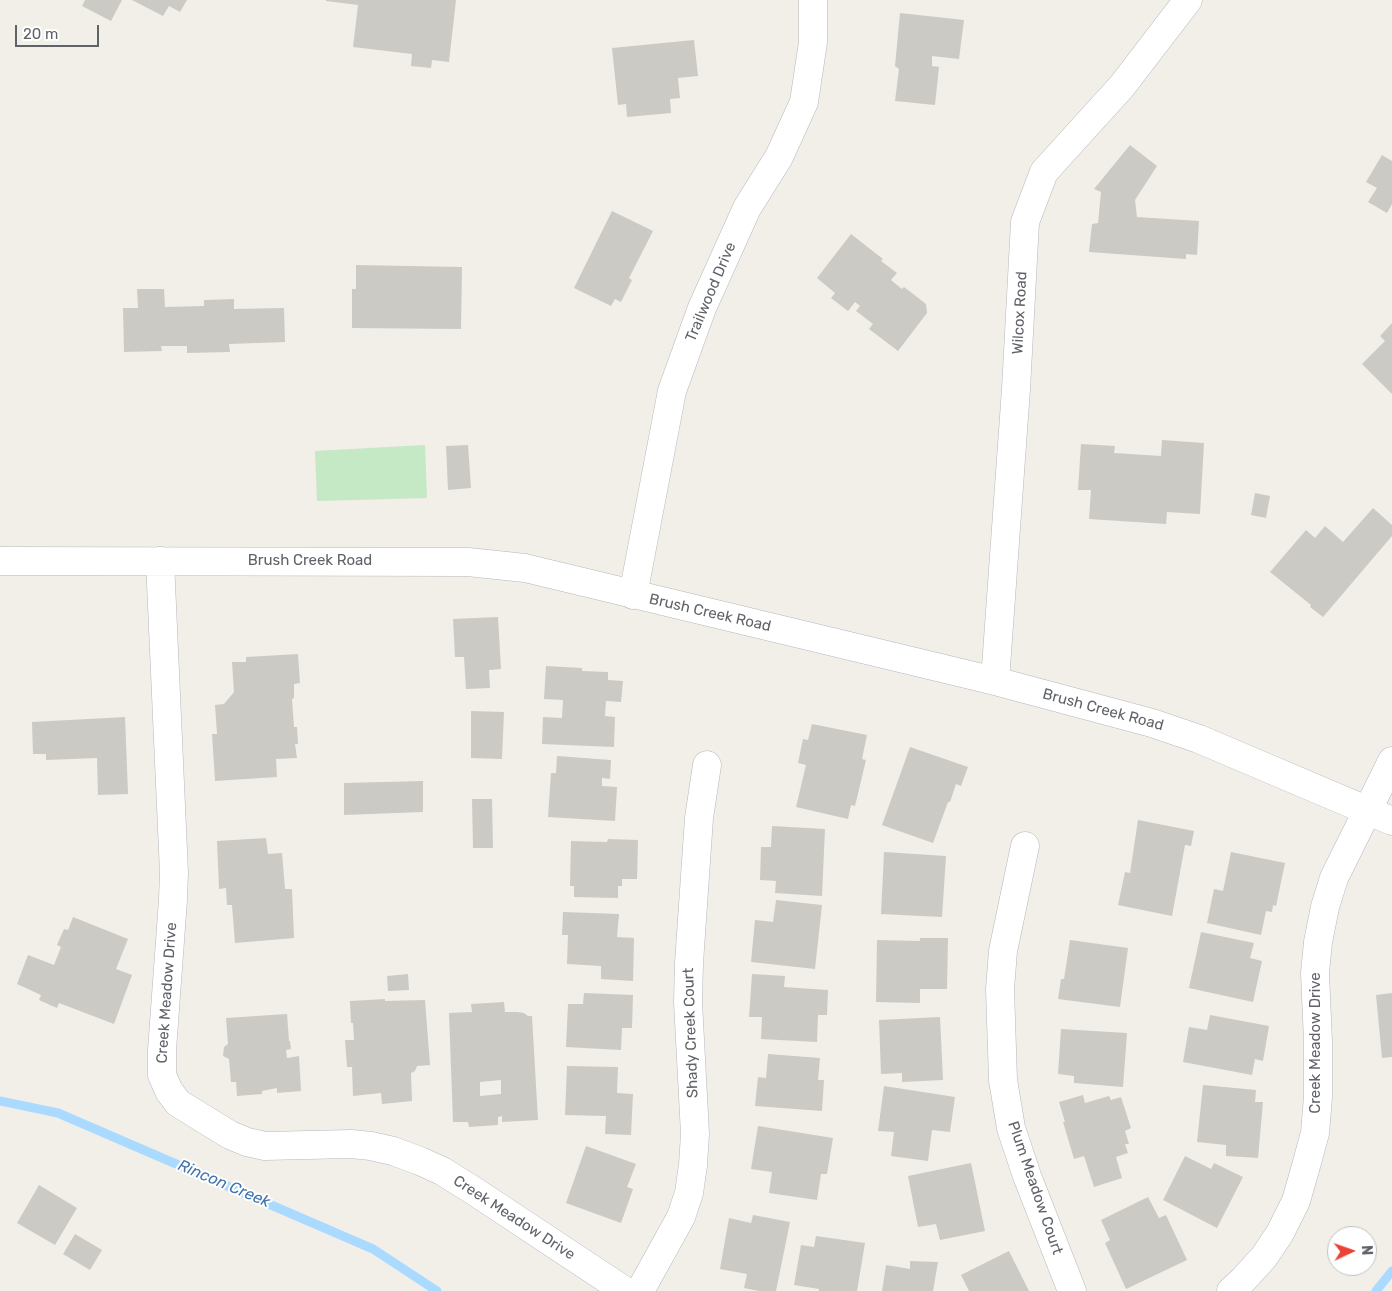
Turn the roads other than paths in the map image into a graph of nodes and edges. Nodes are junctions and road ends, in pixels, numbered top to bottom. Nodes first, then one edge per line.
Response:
1 (813, 0) edge
2 (1188, 0) edge
3 (0, 561) edge
4 (160, 561) junction
5 (633, 595) junction
6 (995, 681) junction
7 (1392, 761) edge
8 (707, 764) dead end
9 (1367, 810) junction
10 (1392, 821) edge
11 (1025, 846) dead end
12 (625, 1291) edge
13 (640, 1291) edge
14 (1072, 1291) edge
15 (1231, 1291) edge

1 - 5 street, Trailwood Drive
2 - 6 street, Wilcox Road
3 - 4 street, Brush Creek Road
4 - 5 street, Brush Creek Road
4 - 12 street, Creek Meadow Drive
5 - 6 street, Brush Creek Road
6 - 9 street, Brush Creek Road
7 - 9 street, Creek Meadow Drive
8 - 13 street, Shady Creek Court
9 - 10 street, Brush Creek Road
9 - 15 street, Creek Meadow Drive
11 - 14 street, Plum Meadow Court

